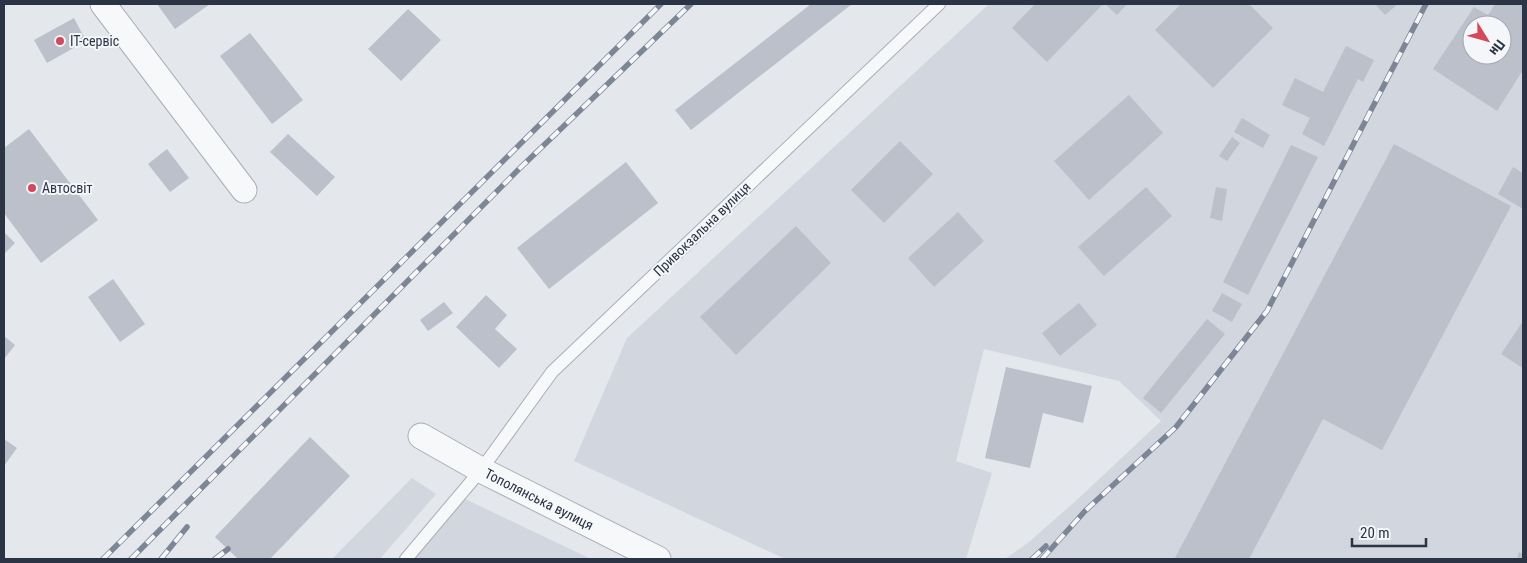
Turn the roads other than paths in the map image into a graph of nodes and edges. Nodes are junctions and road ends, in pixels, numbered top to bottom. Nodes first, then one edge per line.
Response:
1 (103, 4) edge
2 (939, 4) edge
3 (244, 190) dead end
4 (421, 436) dead end
5 (481, 470) junction
6 (406, 559) edge
7 (658, 559) edge

1 - 3 street
2 - 5 lane, Привокзальна вулиця
4 - 5 street, Тополянська вулиця
5 - 6 lane, Привокзальна вулиця
5 - 7 street, Тополянська вулиця

